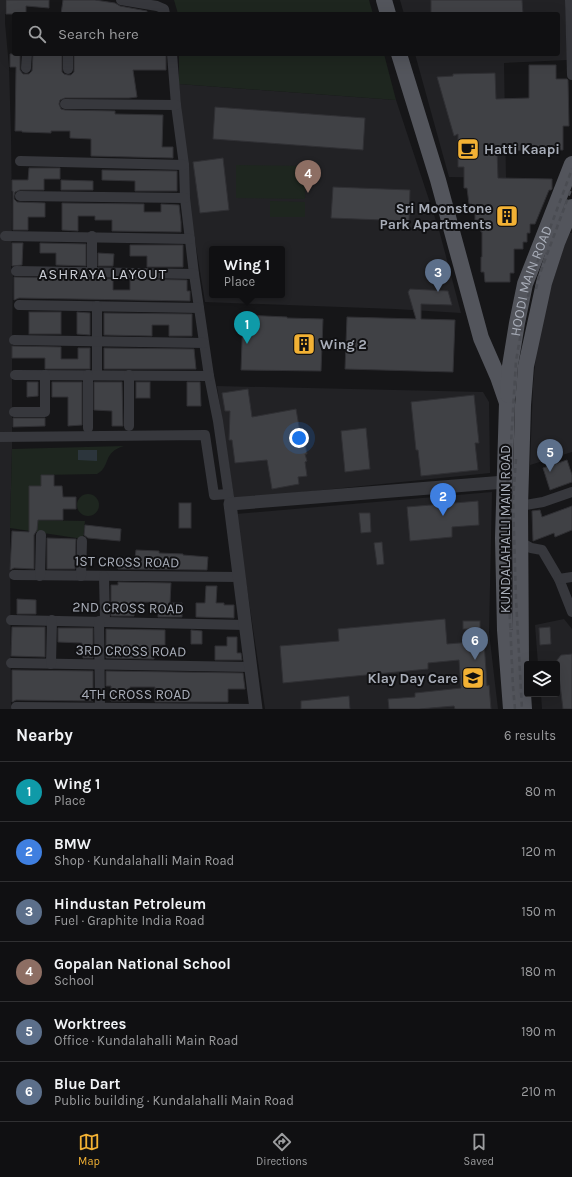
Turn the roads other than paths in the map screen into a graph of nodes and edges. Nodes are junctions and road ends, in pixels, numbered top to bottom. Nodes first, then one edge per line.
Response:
1 (121, 0) edge
2 (384, 0) edge
3 (570, 0) edge
4 (164, 12) edge
5 (387, 12) edge
6 (27, 56) edge
7 (68, 56) edge
8 (172, 56) edge
9 (400, 56) edge
10 (26, 68) dead end
11 (68, 69) dead end
12 (572, 75) edge
13 (65, 104) dead end
14 (176, 104) junction
15 (20, 161) dead end
16 (572, 164) edge
17 (184, 165) junction
18 (20, 196) dead end
19 (185, 198) junction
20 (572, 207) edge
21 (5, 236) dead end
22 (92, 236) junction
23 (190, 239) junction
24 (16, 271) dead end
25 (92, 272) junction
26 (194, 274) junction
27 (19, 305) dead end
28 (96, 306) junction
29 (198, 308) junction
30 (14, 340) dead end
31 (97, 341) junction
32 (204, 343) junction
33 (526, 366) joint
34 (15, 375) dead end
35 (46, 375) junction
36 (92, 375) junction
37 (129, 376) junction
38 (209, 376) junction
39 (515, 404) junction
40 (14, 412) dead end
41 (129, 426) dead end
42 (88, 428) dead end
43 (0, 437) edge
44 (504, 482) junction
45 (572, 492) edge
46 (229, 499) junction
47 (520, 506) junction
48 (41, 535) dead end
49 (82, 541) dead end
50 (520, 542) junction
51 (14, 575) dead end
52 (40, 576) junction
53 (81, 576) junction
54 (104, 576) junction
55 (240, 577) junction
56 (572, 577) edge
57 (558, 580) junction
58 (572, 612) edge
59 (11, 620) dead end
60 (52, 620) junction
61 (102, 621) junction
62 (246, 625) junction
63 (11, 663) dead end
64 (52, 664) junction
65 (100, 664) junction
66 (251, 667) junction
67 (16, 707) dead end
68 (100, 708) junction
69 (112, 708) edge
70 (256, 709) edge
71 (511, 709) edge
72 (524, 709) edge

1 - 4 street
2 - 5 main road
3 - 12 street
6 - 10 street
7 - 11 street
8 - 14 street
9 - 39 main road, KUNDALAHALLI MAIN ROAD
13 - 14 street
14 - 17 street
15 - 17 street
16 - 39 main road, HOODI MAIN ROAD
17 - 19 street
18 - 19 street
19 - 23 street
20 - 33 main road, HOODI MAIN ROAD
21 - 22 street
22 - 23 street
22 - 25 street
23 - 26 street
24 - 25 street
25 - 26 street
26 - 29 street
27 - 28 street
28 - 29 street
28 - 31 street
29 - 32 street
30 - 31 street
31 - 32 street
31 - 36 street
32 - 38 street
33 - 39 main road, KUNDALAHALLI MAIN ROAD
34 - 35 street
35 - 36 street
35 - 40 street
36 - 37 street
36 - 42 street
37 - 38 street
37 - 41 street
38 - 46 street
39 - 44 main road, KUNDALAHALLI MAIN ROAD
39 - 47 main road, KUNDALAHALLI MAIN ROAD
43 - 46 street
44 - 46 street
44 - 71 main road, KUNDALAHALLI MAIN ROAD
45 - 47 street
46 - 55 street
47 - 50 main road, KUNDALAHALLI MAIN ROAD
48 - 52 street
49 - 53 street
50 - 57 street
50 - 72 main road, KUNDALAHALLI MAIN ROAD
51 - 52 street, 1ST CROSS ROAD
52 - 53 street, 1ST CROSS ROAD
53 - 54 street, 1ST CROSS ROAD
54 - 55 street, 1ST CROSS ROAD
54 - 61 street
55 - 62 street
56 - 57 street
57 - 58 street
59 - 60 street, 2ND CROSS ROAD
60 - 61 street, 2ND CROSS ROAD
60 - 64 street
61 - 62 street, 2ND CROSS ROAD
61 - 65 street
62 - 66 street
63 - 64 street, 3RD CROSS ROAD
64 - 65 street, 3RD CROSS ROAD
65 - 66 street, 3RD CROSS ROAD
65 - 68 street
66 - 70 street
67 - 68 street, 4TH CROSS ROAD
68 - 69 street, 4TH CROSS ROAD
69 - 70 street, 4TH CROSS ROAD

